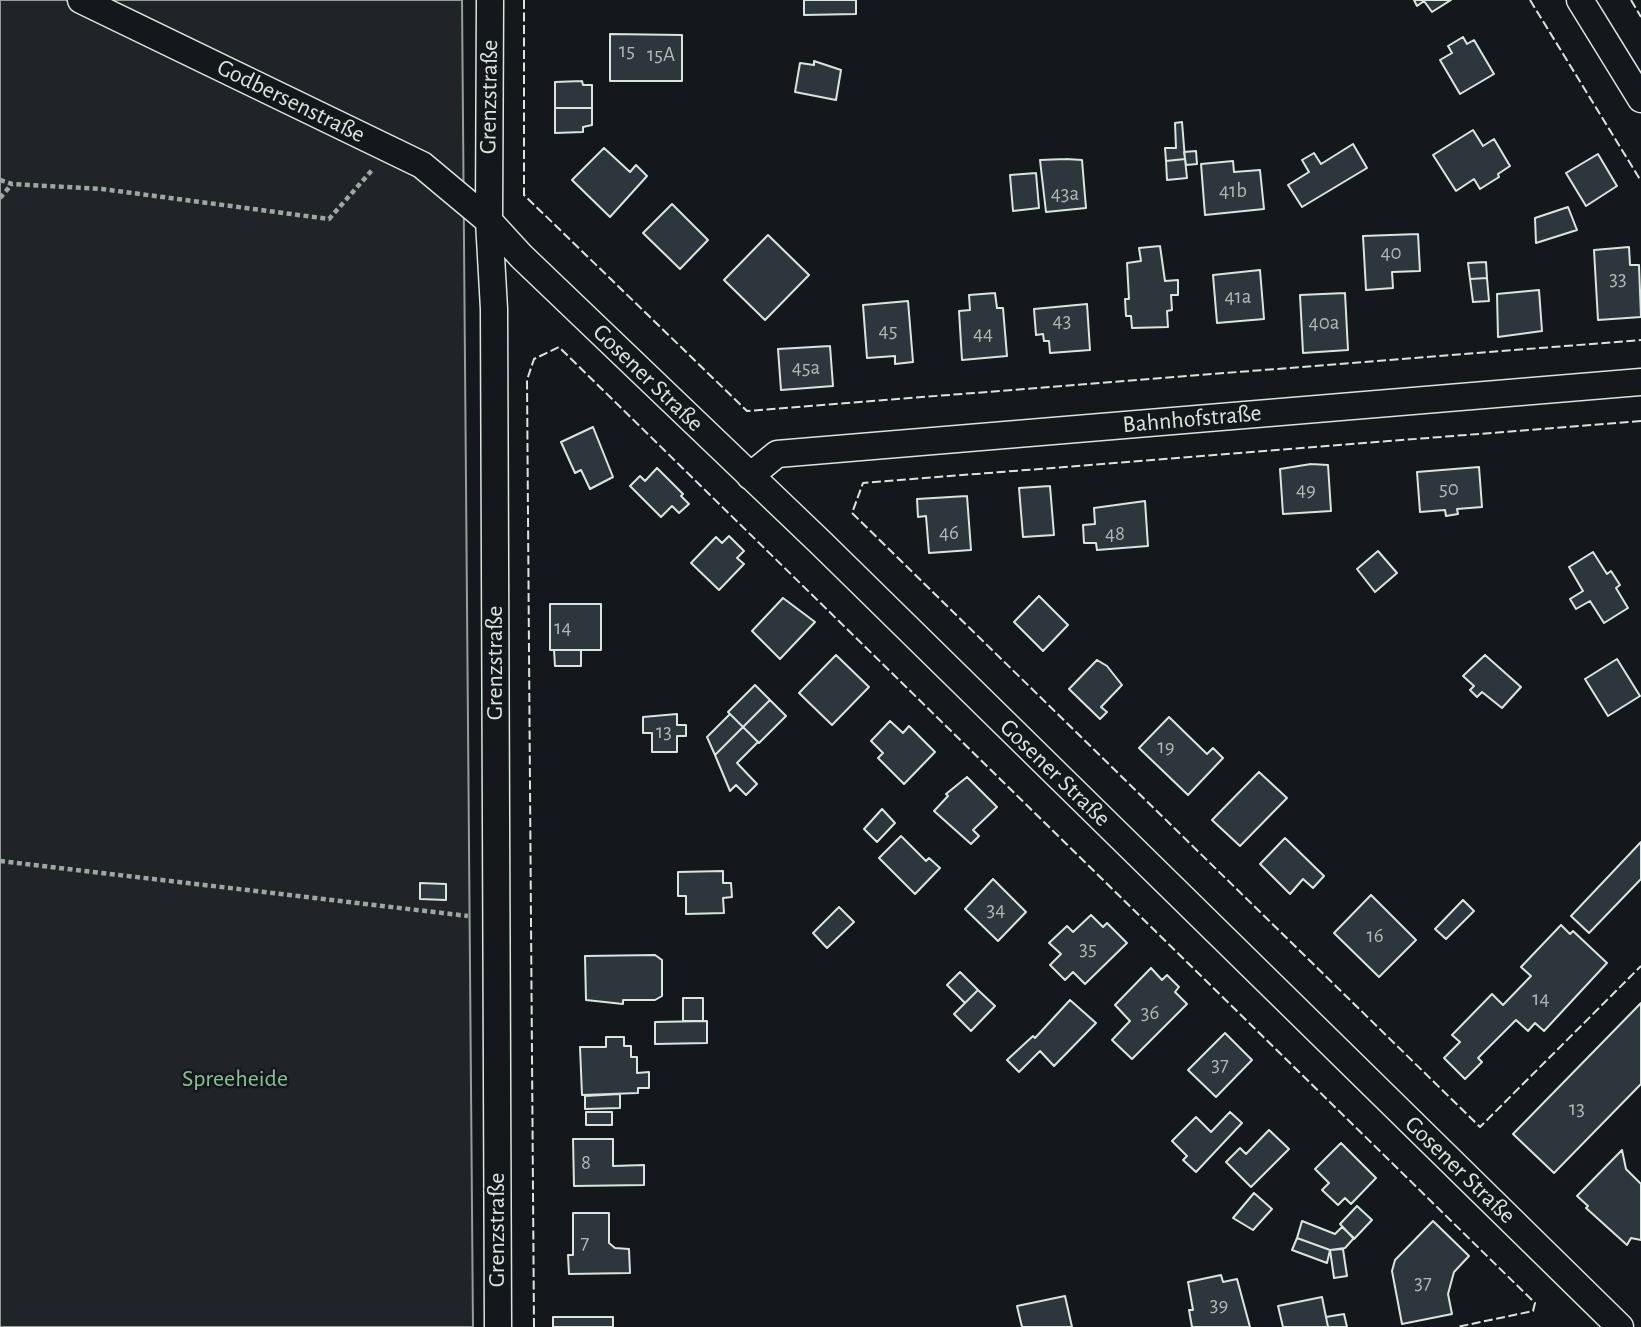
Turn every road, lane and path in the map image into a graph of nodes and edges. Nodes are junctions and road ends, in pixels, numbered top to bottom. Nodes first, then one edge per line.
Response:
1 (81, 0) edge
2 (490, 0) edge
3 (1580, 0) edge
4 (1641, 99) edge
5 (391, 149) junction
6 (0, 180) edge
7 (12, 184) junction
8 (0, 198) edge
9 (489, 221) junction
10 (1641, 382) edge
11 (750, 476) junction
12 (0, 862) edge
13 (496, 919) junction
14 (498, 1327) edge
15 (1620, 1327) edge

1 - 5 street, Godbersenstraße
2 - 9 street, Grenzstraße
3 - 4 street
5 - 7 path
5 - 9 street, Godbersenstraße
6 - 7 path
7 - 8 path
9 - 11 street, Gosener Straße
9 - 13 street, Grenzstraße
10 - 11 street, Bahnhofstraße
11 - 15 street, Gosener Straße
12 - 13 path
13 - 14 street, Grenzstraße

